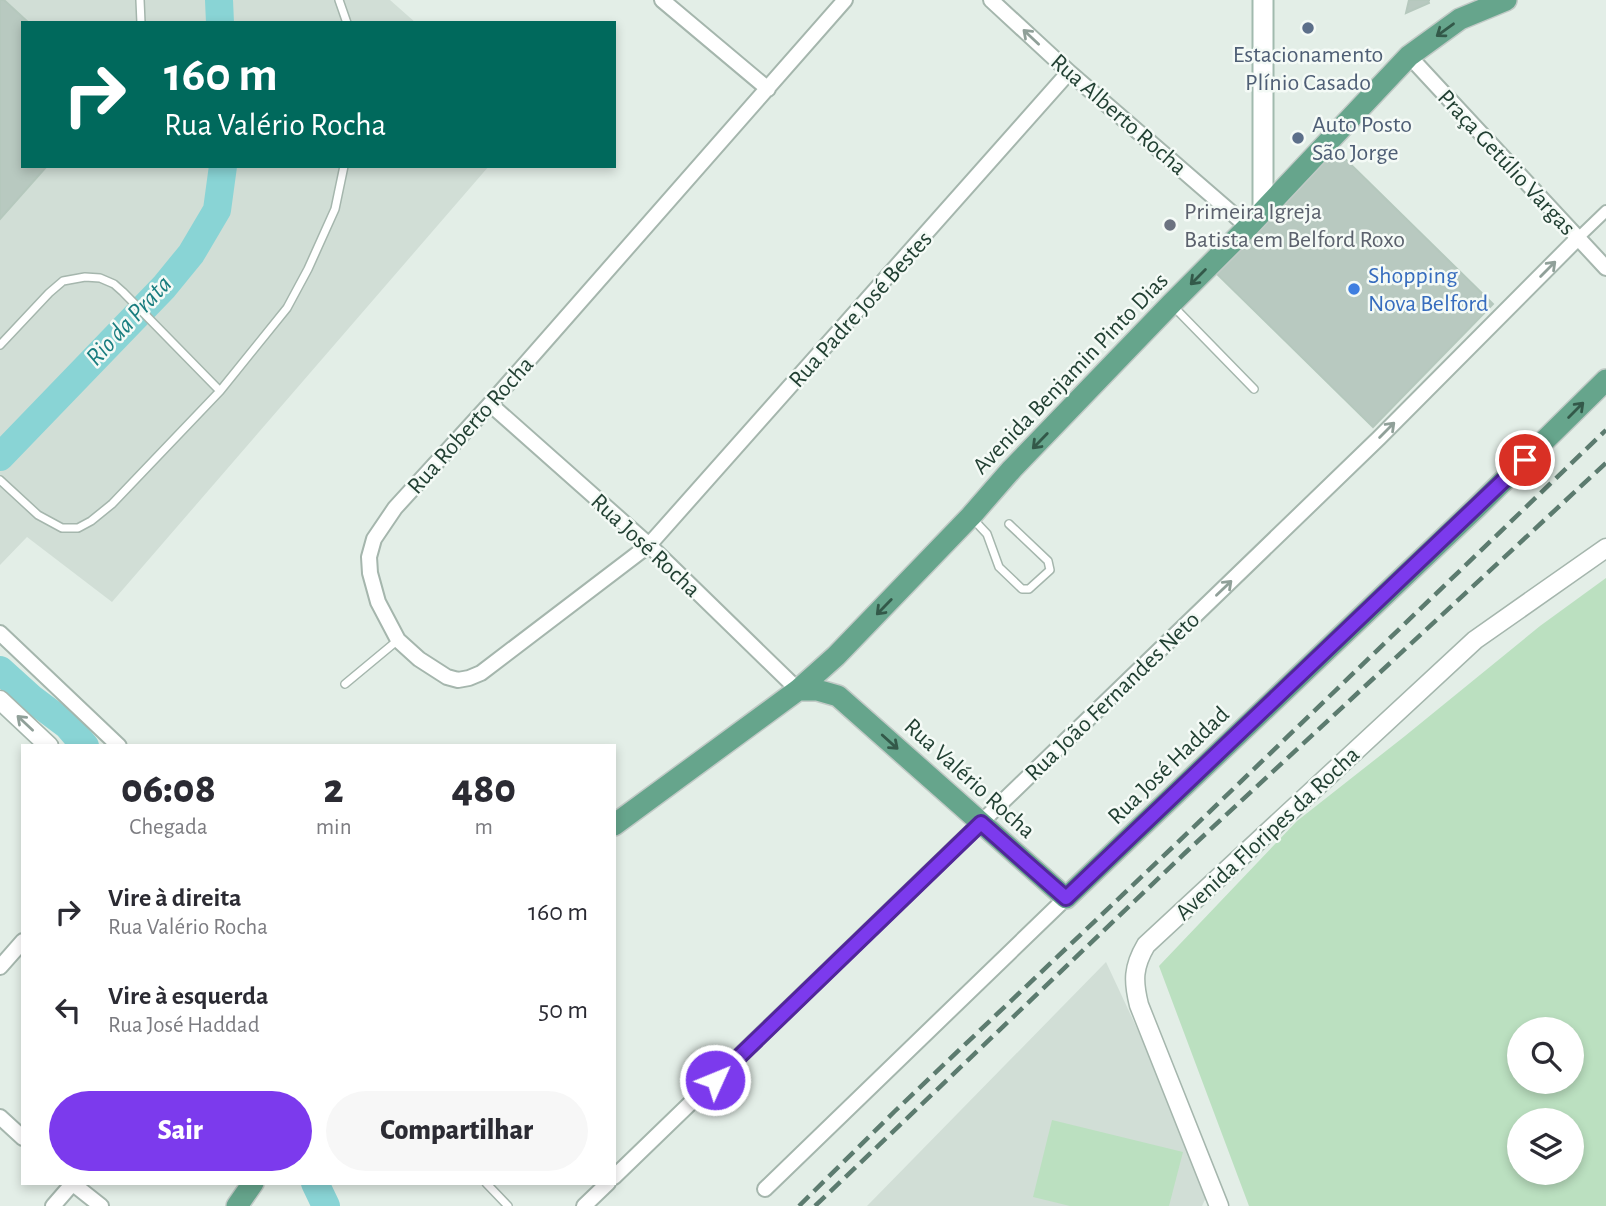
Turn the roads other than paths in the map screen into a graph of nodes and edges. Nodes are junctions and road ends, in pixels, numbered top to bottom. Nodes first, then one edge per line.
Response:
1 (140, 0) edge
2 (339, 0) edge
3 (662, 0) edge
4 (845, 0) edge
5 (991, 0) edge
6 (1262, 0) edge
7 (1506, 0) edge
8 (141, 21) edge
9 (346, 21) edge
10 (1409, 57) junction
11 (1069, 72) junction
12 (768, 89) junction
13 (344, 168) edge
14 (1263, 211) junction
15 (1606, 211) edge
16 (1248, 227) junction
17 (1578, 238) junction
18 (1606, 268) edge
19 (1171, 304) junction
20 (0, 345) edge
21 (1606, 380) edge
22 (1254, 389) dead end
23 (220, 391) junction
24 (490, 404) junction
25 (2, 482) edge
26 (971, 516) junction
27 (1009, 524) dead end
28 (649, 545) junction
29 (1606, 548) edge
30 (0, 633) edge
31 (398, 640) junction
32 (836, 656) junction
33 (345, 684) dead end
34 (799, 690) junction
35 (838, 696) junction
36 (0, 700) edge
37 (48, 744) edge
38 (117, 744) edge
39 (981, 823) junction
40 (616, 824) edge
41 (1066, 898) junction
42 (21, 943) edge
43 (0, 967) edge
44 (0, 1117) edge
45 (21, 1136) edge
46 (616, 1175) edge
47 (71, 1185) edge
48 (75, 1185) edge
49 (252, 1185) edge
50 (488, 1185) edge
51 (606, 1185) edge
52 (765, 1189) dead end
53 (53, 1206) edge
54 (101, 1206) edge
55 (237, 1206) edge
56 (508, 1206) edge
57 (584, 1206) edge
58 (1219, 1206) edge

1 - 8 lane
2 - 9 lane
3 - 12 street
4 - 12 street, Rua Roberto Rocha
11 -> 5 street, Rua Alberto Rocha
6 - 14 main road
7 -> 10 main road, Avenida Benjamin Pinto Dias
10 - 14 main road, Avenida Benjamin Pinto Dias
10 - 17 street, Praça Getúlio Vargas
11 - 16 street, Rua Alberto Rocha
11 - 28 street, Rua Padre José Bestes
12 - 24 street, Rua Roberto Rocha
13 - 23 lane
14 - 16 main road, Avenida Benjamin Pinto Dias
15 - 17 street, Rua João Fernandes Neto
16 -> 19 main road, Avenida Benjamin Pinto Dias
17 - 18 street, Praça Getúlio Vargas
39 -> 17 street, Rua João Fernandes Neto
19 - 22 lane
19 -> 26 main road, Avenida Benjamin Pinto Dias
20 - 23 lane
41 -> 21 main road, Rua José Haddad
23 - 25 lane
24 - 28 street, Rua José Rocha
24 - 31 street, Rua Roberto Rocha
26 - 27 lane
26 -> 32 main road, Avenida Benjamin Pinto Dias
28 - 31 street, Rua Roberto Rocha
28 - 34 street, Rua José Rocha
29 - 58 street, Avenida Floripes da Rocha
30 - 38 street
31 - 33 lane
32 - 34 main road, Avenida Benjamin Pinto Dias
32 - 35 main road
34 - 35 main road
34 - 40 main road, Avenida Benjamin Pinto Dias
35 -> 39 main road, Rua Valério Rocha
37 -> 36 street
39 - 41 main road, Rua Valério Rocha
39 - 46 street, Rua João Fernandes Neto
41 - 52 street, Rua José Haddad
42 - 43 street
44 - 45 street
47 - 53 street
48 - 54 street
49 - 55 main road
50 - 56 lane
51 - 57 street

